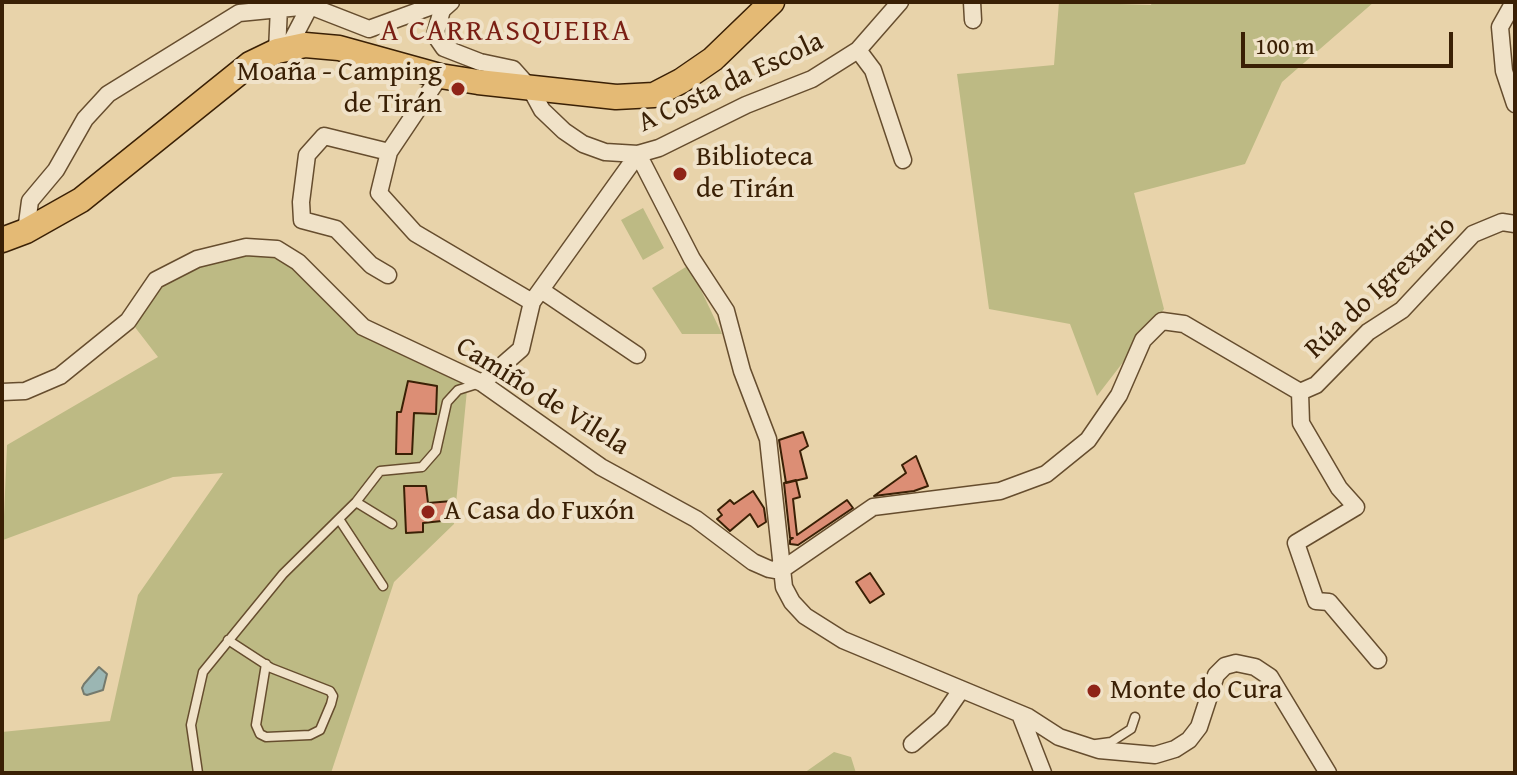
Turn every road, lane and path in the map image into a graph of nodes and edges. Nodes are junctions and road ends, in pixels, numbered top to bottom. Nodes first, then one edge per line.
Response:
1 (772, 2) edge
2 (900, 2) edge
3 (972, 2) edge
4 (1514, 2) edge
5 (310, 6) junction
6 (446, 6) edge
7 (279, 7) junction
8 (401, 9) edge
9 (973, 20) dead end
10 (282, 49) junction
11 (858, 50) junction
12 (440, 76) junction
13 (530, 88) junction
14 (1515, 104) edge
15 (389, 152) junction
16 (638, 154) junction
17 (903, 160) dead end
18 (1515, 224) edge
19 (26, 231) junction
20 (2, 240) edge
21 (388, 275) dead end
22 (537, 296) junction
23 (637, 355) dead end
24 (482, 383) junction
25 (2, 392) edge
26 (1300, 392) junction
27 (356, 502) junction
28 (339, 519) junction
29 (392, 524) dead end
30 (780, 571) junction
31 (383, 586) dead end
32 (228, 640) junction
33 (1378, 660) dead end
34 (266, 664) junction
35 (961, 690) junction
36 (1020, 714) junction
37 (1135, 717) dead end
38 (912, 744) dead end
39 (1083, 746) junction
40 (198, 773) edge
41 (1043, 773) edge
42 (1328, 773) edge

1 - 13 main road
2 - 11 street
3 - 9 street
4 - 14 street
5 - 7 street
5 - 8 street
5 - 10 street
6 - 8 street
6 - 13 street, A Costa da Escola
7 - 10 street
7 - 19 street
10 - 12 main road
10 - 19 main road
11 - 16 street, A Costa da Escola
11 - 17 street, A Costa da Escola
12 - 13 main road
12 - 15 street
13 - 16 street, A Costa da Escola
15 - 21 street
15 - 22 street
16 - 22 street
16 - 30 street
18 - 26 street, Rúa do Igrexario
19 - 20 main road
22 - 23 street
22 - 24 street
24 - 25 street, Camiño de Vilela
24 - 27 lane
24 - 30 street, Camiño de Vilela
26 - 30 street, Rúa do Igrexario
26 - 33 street
27 - 28 lane
27 - 29 lane
28 - 31 lane
28 - 32 lane
30 - 35 street
32 - 34 lane
32 - 40 lane
34 - 34 lane
35 - 36 street
35 - 38 street
36 - 39 street
36 - 41 street
37 - 39 lane
39 - 42 street

